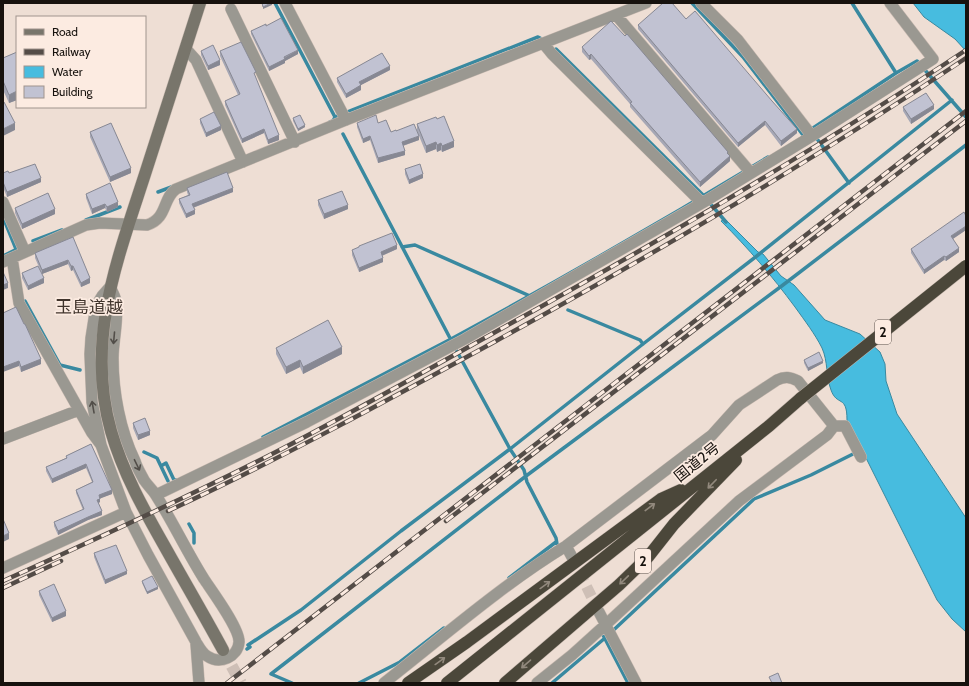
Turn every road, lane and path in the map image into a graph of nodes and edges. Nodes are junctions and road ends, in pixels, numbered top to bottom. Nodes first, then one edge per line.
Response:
1 (200, 3) edge
2 (285, 3) edge
3 (646, 3) edge
4 (701, 3) edge
5 (890, 3) edge
6 (231, 9) dead end
7 (616, 15) junction
8 (543, 43) junction
9 (186, 49) junction
10 (344, 115) junction
11 (810, 133) junction
12 (293, 138) junction
13 (242, 159) junction
14 (749, 171) junction
15 (702, 200) junction
16 (3, 203) edge
17 (129, 224) junction
18 (25, 252) junction
19 (8, 260) edge
20 (966, 266) edge
21 (110, 286) junction
22 (79, 410) junction
23 (768, 426) junction
24 (834, 426) junction
25 (3, 439) edge
26 (101, 445) junction
27 (859, 453) dead end
28 (696, 484) junction
29 (156, 495) junction
30 (126, 512) junction
31 (566, 546) junction
32 (572, 557) tunnel mouth
33 (3, 568) edge
34 (599, 612) tunnel mouth
35 (608, 631) junction
36 (196, 642) junction
37 (223, 650) tunnel mouth
38 (199, 683) edge
39 (384, 683) edge
40 (408, 683) edge
41 (447, 683) edge
42 (505, 683) edge
43 (537, 683) edge
44 (636, 683) edge

1 - 9 street
2 - 10 street
3 - 7 street
4 - 11 street
5 - 11 street
6 - 12 street
7 - 8 street
7 - 14 street
8 - 10 street
8 - 15 street
9 - 13 street
9 - 17 street
10 - 12 street
11 - 14 street
12 - 13 street
13 - 17 street
14 - 15 street
15 - 29 street
16 - 18 street
17 - 18 street
17 - 21 street
18 - 19 street
19 - 22 street
20 - 23 highway, 国道2号 / 2, bridge
26 -> 21 street
21 -> 29 street
21 - 37 street
22 - 25 street
22 - 26 street
23 - 28 highway, 国道2号 / 2
23 -> 42 highway, 2
24 - 27 street
24 - 31 street
24 - 35 street
26 - 30 street
40 -> 28 highway, 2
28 - 41 highway, 国道2号 / 2
29 - 36 street
30 - 33 street
30 - 36 street
31 - 32 street
31 - 39 street
34 - 35 street
35 - 43 street
35 - 44 street
36 - 38 street

